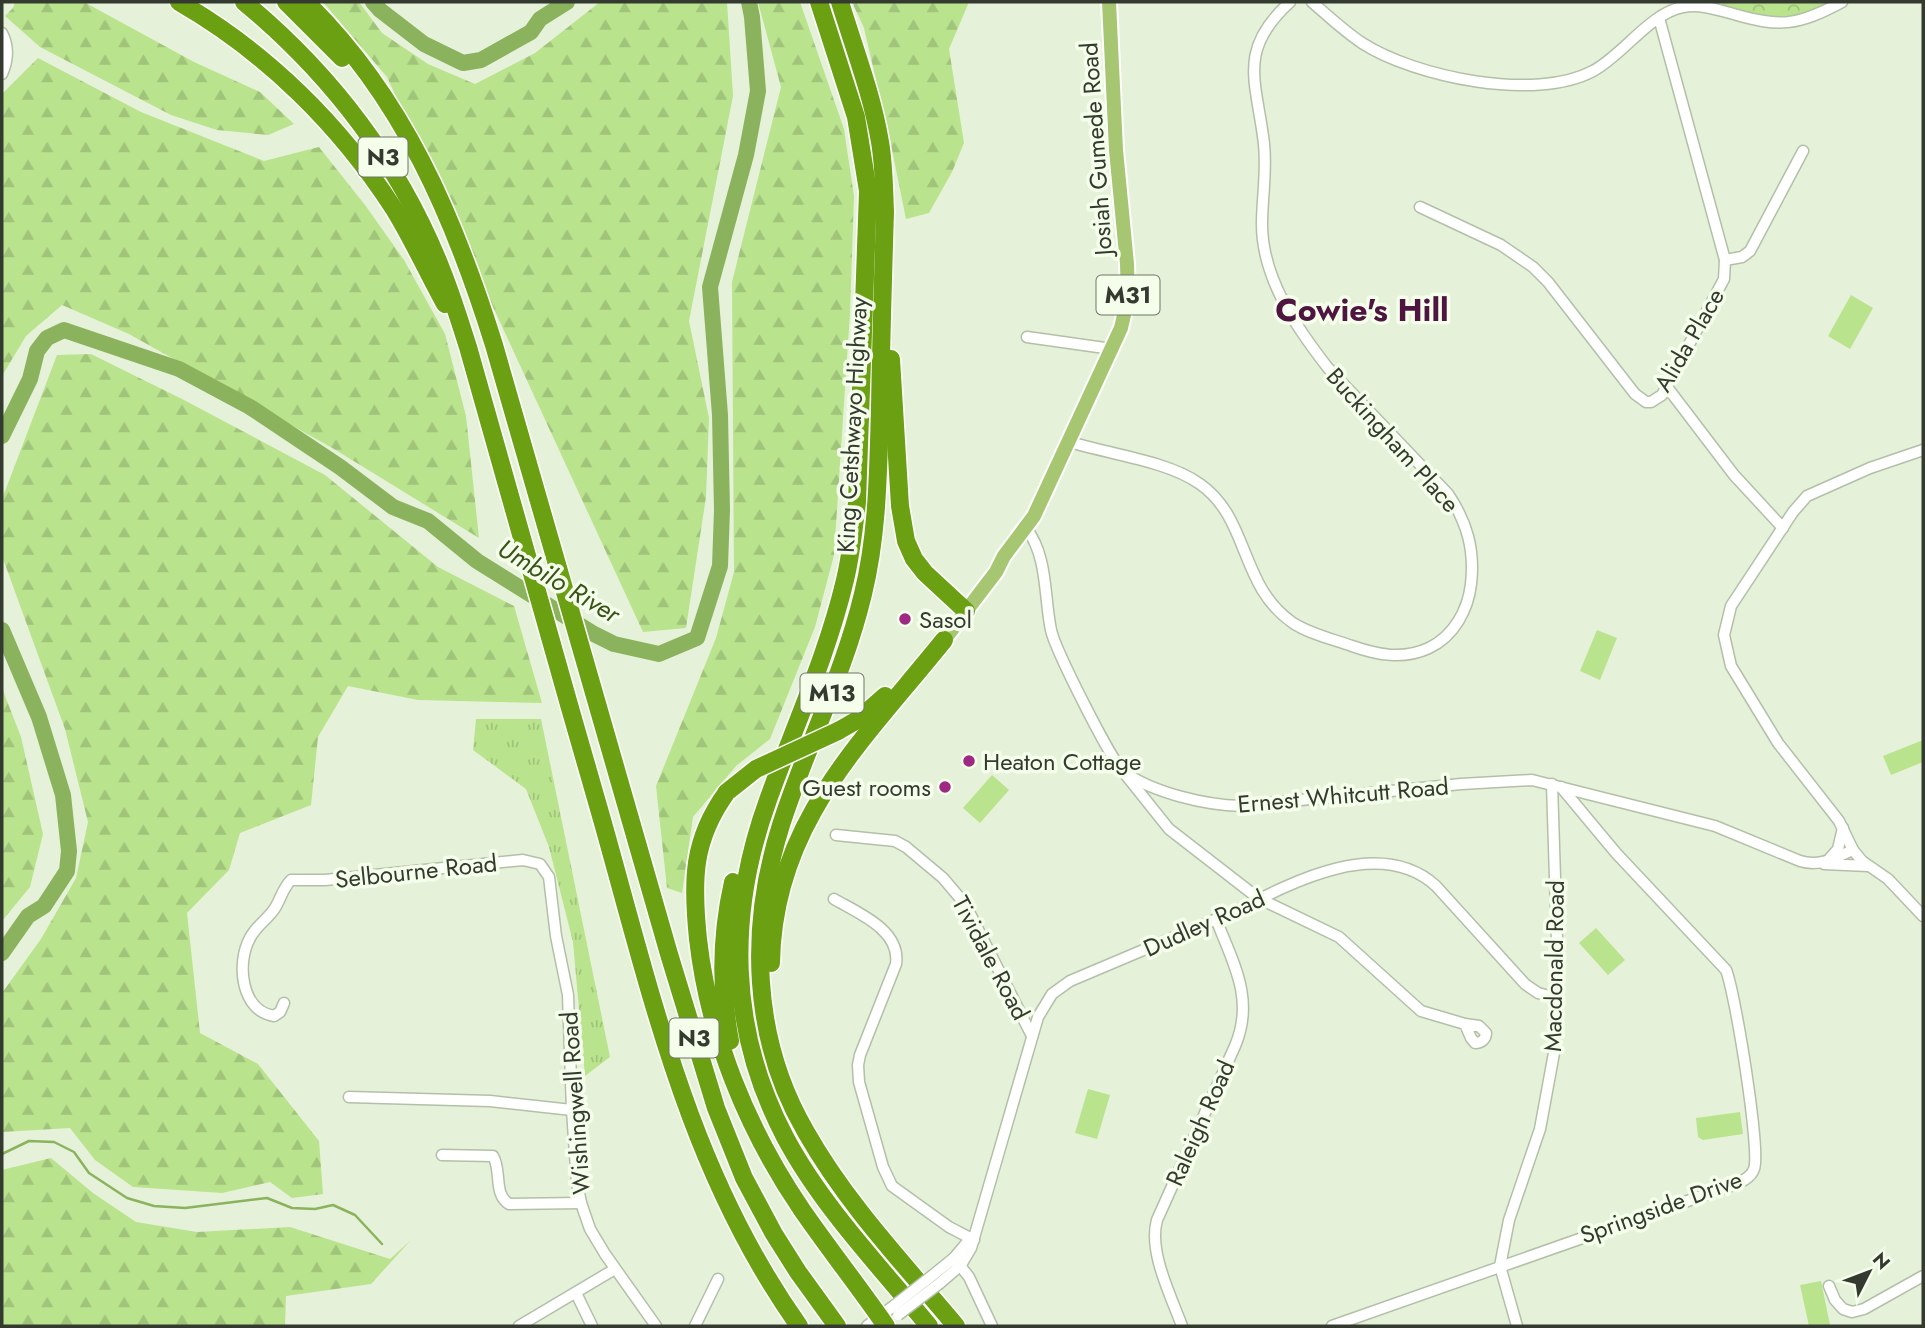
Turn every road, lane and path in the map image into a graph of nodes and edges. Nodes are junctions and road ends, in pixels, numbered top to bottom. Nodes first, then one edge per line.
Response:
1 (179, 2) edge
2 (244, 2) edge
3 (286, 2) edge
4 (306, 2) edge
5 (819, 2) edge
6 (840, 2) edge
7 (1109, 2) edge
8 (1290, 2) edge
9 (1312, 2) edge
10 (1842, 2) edge
11 (1659, 18) junction
12 (2, 33) edge
13 (2, 74) edge
14 (1802, 151) dead end
15 (437, 193) junction
16 (1420, 207) dead end
17 (1725, 260) junction
18 (882, 297) junction
19 (1027, 337) dead end
20 (468, 347) junction
21 (1112, 349) junction
22 (1667, 387) junction
23 (1070, 442) junction
24 (1923, 450) edge
25 (1026, 528) junction
26 (1783, 528) junction
27 (963, 608) junction
28 (941, 637) junction
29 (825, 645) junction
30 (1122, 771) junction
31 (1556, 786) junction
32 (1843, 828) junction
33 (836, 835) dead end
34 (1853, 850) junction
35 (1825, 862) junction
36 (540, 864) joint
37 (1869, 866) junction
38 (1258, 898) junction
39 (834, 899) dead end
40 (1923, 916) edge
41 (1216, 919) junction
42 (1558, 998) junction
43 (284, 1003) dead end
44 (1465, 1024) dead end
45 (1032, 1036) junction
46 (349, 1097) dead end
47 (572, 1110) junction
48 (760, 1135) junction
49 (442, 1155) dead end
50 (819, 1155) junction
51 (581, 1203) junction
52 (973, 1236) junction
53 (957, 1262) junction
54 (1500, 1266) junction
55 (615, 1269) junction
56 (1923, 1276) edge
57 (718, 1279) dead end
58 (1829, 1286) dead end
59 (576, 1293) junction
60 (885, 1321) edge
61 (519, 1326) edge
62 (592, 1326) edge
63 (656, 1326) edge
64 (695, 1326) edge
65 (799, 1326) edge
66 (837, 1326) edge
67 (929, 1326) edge
68 (956, 1326) edge
69 (992, 1326) edge
70 (1182, 1326) edge
71 (1332, 1326) edge
72 (1517, 1326) edge

1 - 20 highway
2 - 20 highway, N3
3 - 15 highway, N3
4 - 15 highway
5 - 29 highway, King Cetshwayo Highway / M13
6 - 18 highway, King Cetshwayo Highway / M13
7 - 21 main road, Josiah Gumede Road / M31
8 - 23 street, Buckingham Place
9 - 11 street
10 - 11 street
11 - 17 street, Alida Place
12 - 13 street
14 - 17 street
15 - 66 highway, N3
16 - 22 street, Alida Place
17 - 22 street, Alida Place
18 - 27 highway
18 - 50 highway, King Cetshwayo Highway / M13
19 - 21 street
20 - 65 highway, N3
21 - 23 main road, Josiah Gumede Road / M31
22 - 26 street
23 - 25 main road, Josiah Gumede Road / M31
24 - 26 street
25 - 27 main road, Josiah Gumede Road / M31
25 - 30 street
26 - 32 street
27 - 28 main road, Josiah Gumede Road / M31
28 - 48 highway, bridge
28 - 50 highway
29 - 48 highway
29 - 67 highway, King Cetshwayo Highway / M13
30 - 31 street, Ernest Whitcutt Road
30 - 38 street
31 - 35 street, Ernest Whitcutt Road
31 - 42 street, Macdonald Road
31 - 54 street, Springside Drive
32 - 34 street
32 - 35 street
33 - 45 street, Tividale Road
34 - 35 street
34 - 37 street
35 - 37 street, Ernest Whitcutt Road
36 - 43 street, Selbourne Road
36 - 47 street, Wishingwell Road
37 - 40 street
38 - 41 street, Dudley Road
38 - 42 street, Dudley Road
38 - 44 street
39 - 52 street
41 - 45 street, Dudley Road
41 - 70 street, Raleigh Road
42 - 54 street, Macdonald Road
45 - 52 street, Dudley Road
46 - 47 street
47 - 51 street, Wishingwell Road
48 - 60 highway
49 - 51 street
50 - 68 highway, King Cetshwayo Highway / M13
51 - 55 street, Wishingwell Road
52 - 53 street, Dudley Road
53 - 60 street, Dudley Road, bridge
53 - 69 street
54 - 71 street
54 - 72 street
55 - 59 street
55 - 63 street, Wishingwell Road
56 - 58 street
57 - 64 street
59 - 61 street
59 - 62 street

